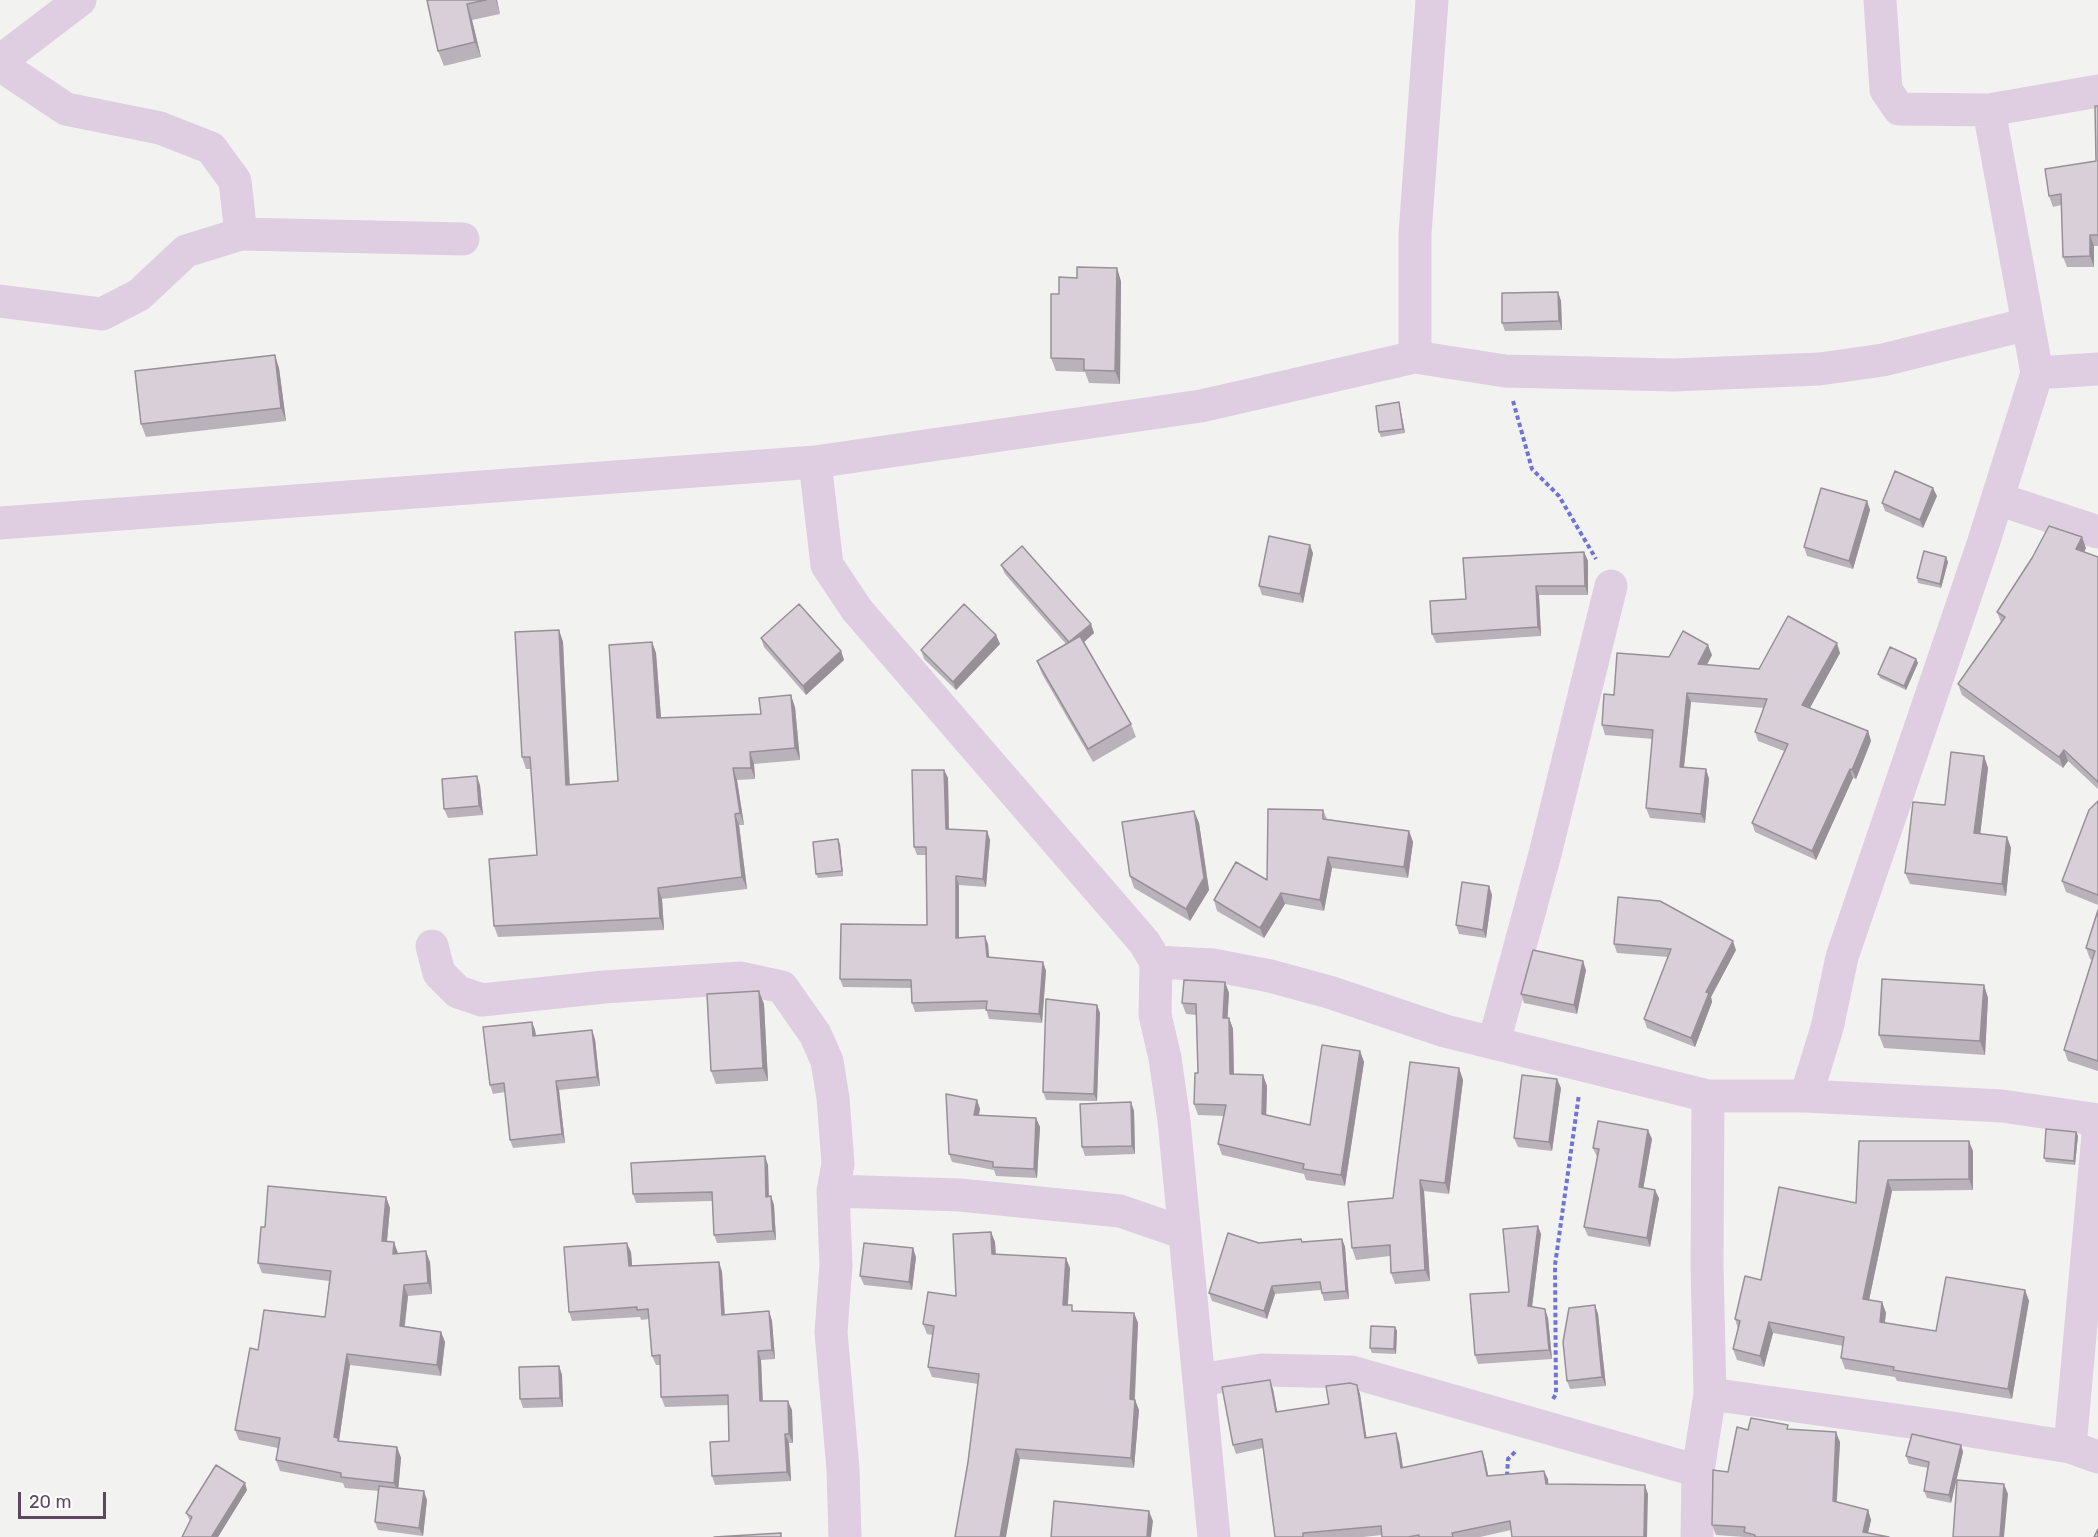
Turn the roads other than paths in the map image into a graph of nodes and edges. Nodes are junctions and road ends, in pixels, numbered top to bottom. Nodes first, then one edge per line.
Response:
1 (80, 0) edge
2 (1432, 0) edge
3 (1880, 0) edge
4 (0, 63) edge
5 (2098, 91) edge
6 (1989, 110) junction
7 (241, 234) junction
8 (463, 239) dead end
9 (0, 301) edge
10 (2028, 324) junction
11 (1415, 357) junction
12 (2098, 369) edge
13 (2037, 373) junction
14 (815, 462) junction
15 (1998, 499) junction
16 (0, 523) edge
17 (2098, 532) edge
18 (1611, 586) road end
19 (432, 946) dead end
20 (1156, 962) junction
21 (1494, 1042) junction
22 (1708, 1096) junction
23 (1806, 1096) junction
24 (2098, 1120) edge
25 (2098, 1135) edge
26 (833, 1191) junction
27 (1184, 1233) junction
28 (1200, 1380) junction
29 (1710, 1394) junction
30 (2084, 1452) edge
31 (1698, 1471) junction
32 (845, 1537) edge
33 (1214, 1537) edge
34 (1697, 1537) edge

1 - 4 street
2 - 11 street
3 - 6 street
4 - 7 street
5 - 6 street
6 - 10 street
7 - 8 street
7 - 9 street
10 - 11 street
10 - 13 street
11 - 14 street
12 - 13 street
13 - 15 street
14 - 16 street
14 - 20 street
15 - 17 street
15 - 23 street
18 - 21 street
19 - 26 street
20 - 21 street
20 - 27 street
21 - 22 street
22 - 23 street
22 - 29 street
23 - 24 street
25 - 30 street
26 - 27 street
26 - 32 street
27 - 28 street
28 - 31 street
28 - 33 street
29 - 30 street
29 - 31 street
31 - 34 street

